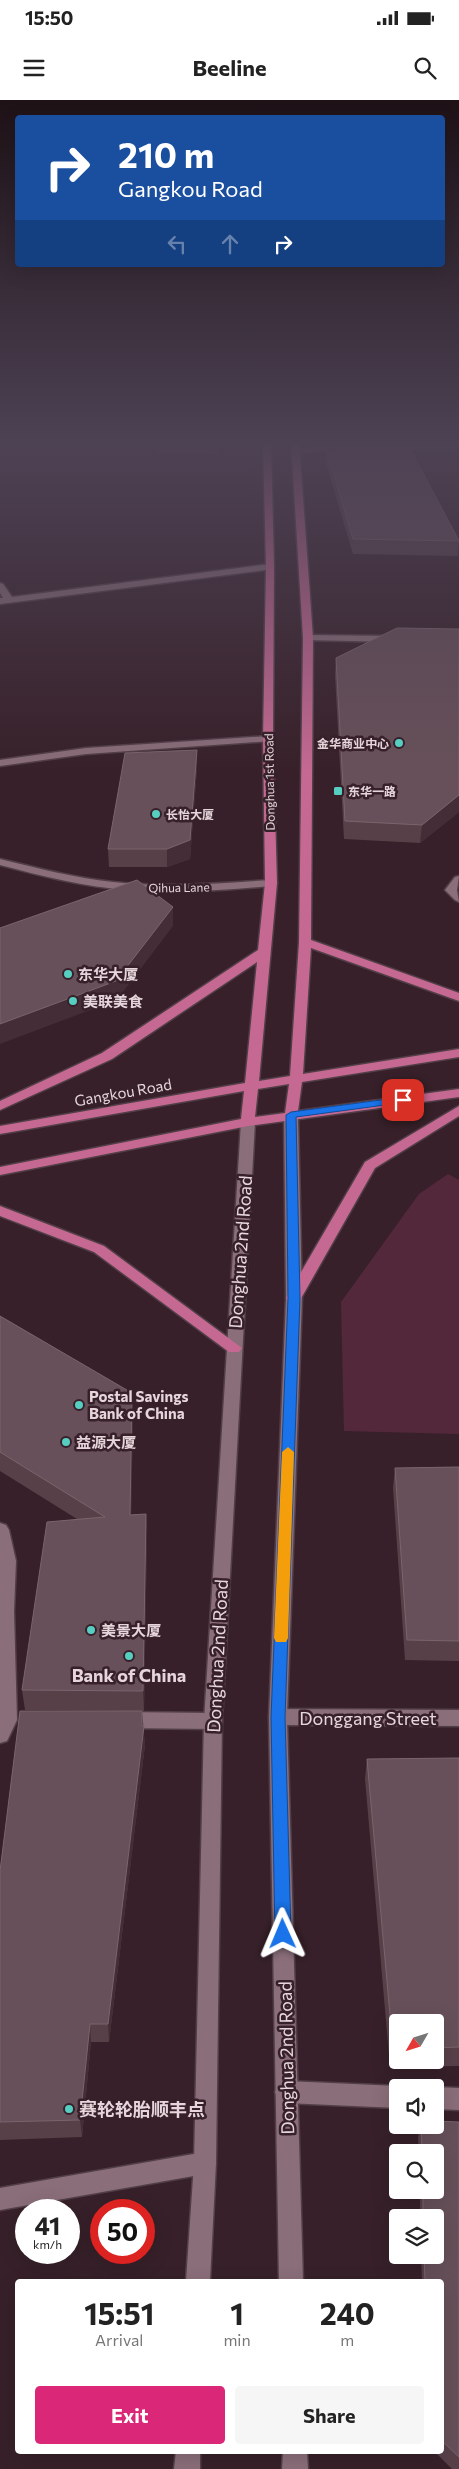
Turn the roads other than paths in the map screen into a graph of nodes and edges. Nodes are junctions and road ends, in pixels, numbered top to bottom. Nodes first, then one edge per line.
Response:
1 (270, 552) edge
2 (303, 552) edge
3 (270, 567) junction
4 (0, 586) edge
5 (5, 601) edge
6 (308, 638) junction
7 (402, 639) edge
8 (268, 739) junction
9 (0, 763) edge
10 (0, 862) edge
11 (459, 879) edge
12 (272, 883) junction
13 (459, 898) edge
14 (305, 942) junction
15 (265, 951) junction
16 (459, 997) edge
17 (459, 1053) edge
18 (296, 1078) junction
19 (252, 1086) junction
20 (459, 1092) edge
21 (0, 1106) edge
22 (459, 1110) edge
23 (291, 1115) junction
24 (248, 1122) junction
25 (0, 1130) edge
26 (0, 1171) edge
27 (0, 1211) edge
28 (294, 1298) junction
29 (234, 1348) junction
30 (0, 1530) edge
31 (278, 1717) junction
32 (459, 1718) edge
33 (27, 1720) edge
34 (106, 1720) edge
35 (213, 1721) junction
36 (4, 1727) edge
37 (286, 2092) junction
38 (389, 2096) edge
39 (444, 2098) edge
40 (459, 2099) edge
41 (205, 2163) junction
42 (0, 2199) edge
43 (198, 2279) edge
44 (291, 2279) edge
45 (188, 2454) edge
46 (295, 2454) edge
47 (187, 2469) edge
48 (296, 2469) edge

1 - 3 main road, Donghua 1st Road
2 - 6 main road
3 - 5 main road
3 - 8 main road, Donghua 1st Road
4 - 5 main road
6 - 7 main road
6 - 14 main road
8 - 9 main road
8 - 12 main road, Donghua 1st Road
10 - 12 main road, Qihua Lane
11 - 13 main road
12 - 15 main road, Donghua 1st Road
14 - 16 main road
14 - 18 main road
15 - 19 main road, Donghua 1st Road
15 - 21 main road
17 - 18 main road
18 - 19 main road, Gangkou Road
18 - 23 main road
19 - 24 main road, Donghua 1st Road
19 - 25 main road, Gangkou Road
20 - 23 main road
22 - 28 main road
23 - 24 main road
23 - 28 main road, Donghua 2nd Road
24 - 26 main road
24 - 29 main road, Donghua 2nd Road
27 - 29 main road
28 - 31 main road, Donghua 2nd Road
29 - 35 main road, Donghua 2nd Road
30 - 36 main road
31 - 32 main road, Donggang Street
31 - 37 main road, Donghua 2nd Road
33 - 36 main road
34 - 35 main road
35 - 41 main road, Donghua 2nd Road
37 - 38 main road
37 - 44 main road, Donghua 2nd Road
39 - 40 main road
41 - 42 main road
41 - 43 main road, Donghua 2nd Road
45 - 47 main road
46 - 48 main road

